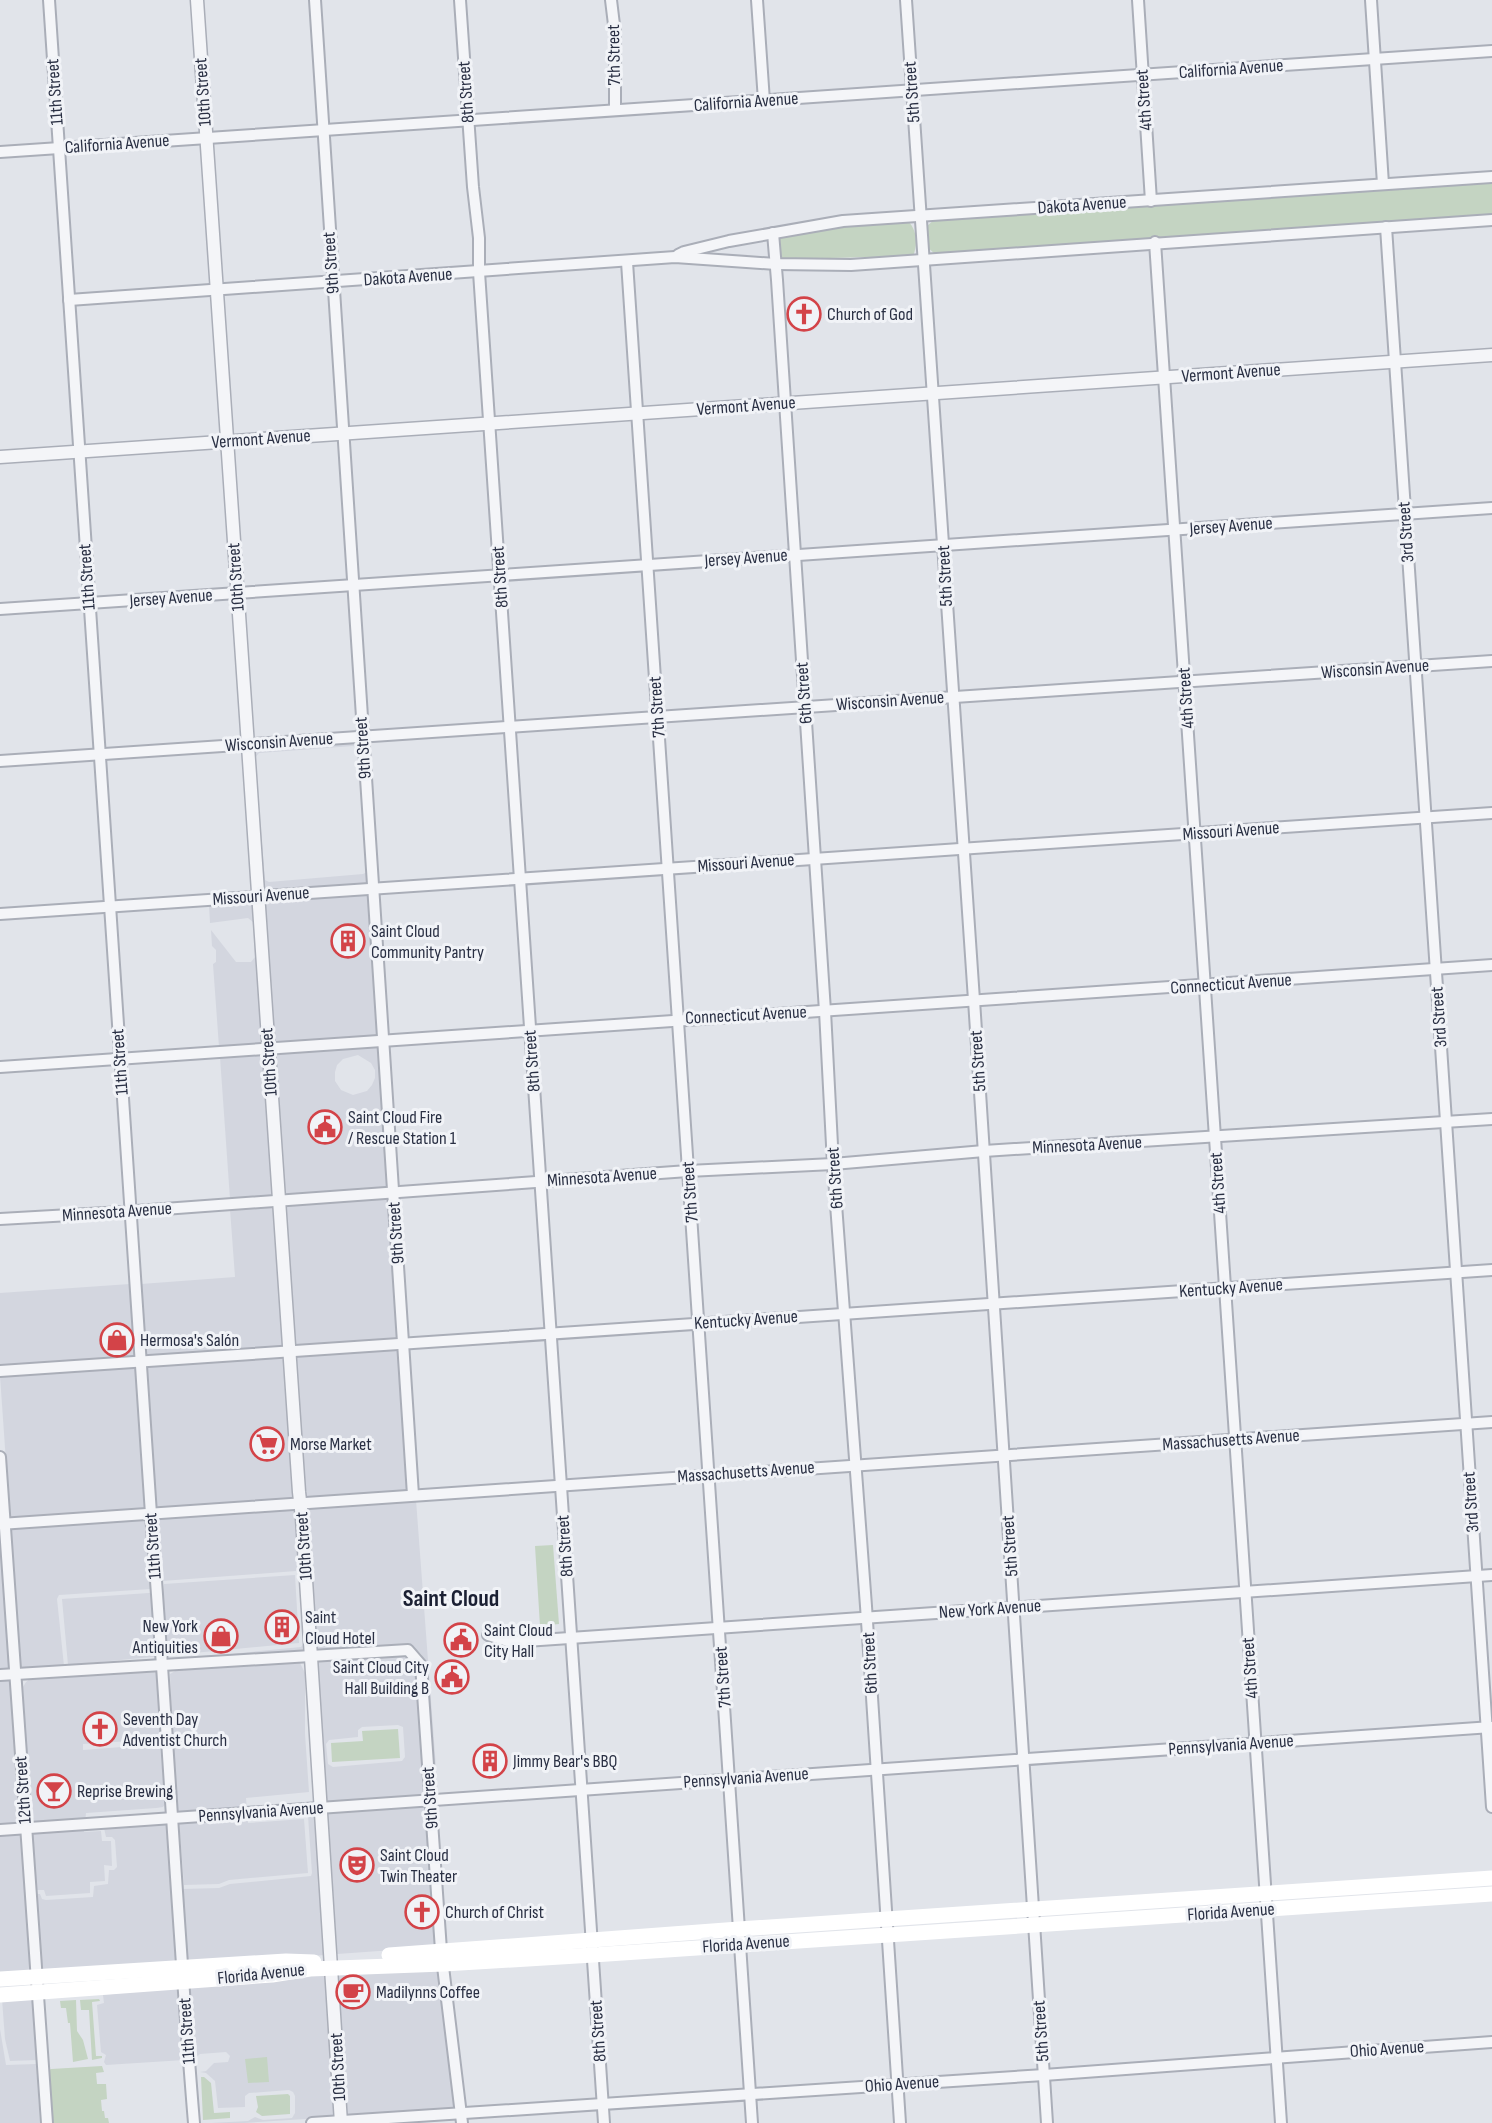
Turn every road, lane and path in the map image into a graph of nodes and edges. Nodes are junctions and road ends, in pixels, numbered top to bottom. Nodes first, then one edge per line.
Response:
1 (49, 0) edge
2 (197, 0) edge
3 (315, 0) edge
4 (460, 0) edge
5 (611, 0) edge
6 (757, 0) edge
7 (906, 0) edge
8 (1138, 0) edge
9 (1371, 0) edge
10 (1492, 51) edge
11 (1375, 59) junction
12 (1143, 75) junction
13 (912, 90) junction
14 (764, 101) junction
15 (615, 110) junction
16 (468, 121) junction
17 (322, 131) junction
18 (206, 138) junction
19 (59, 148) junction
20 (0, 152) edge
21 (1492, 177) edge
22 (1383, 184) junction
23 (1150, 201) junction
24 (920, 216) junction
25 (1492, 220) edge
26 (1386, 227) junction
27 (773, 233) junction
28 (1155, 242) junction
29 (675, 257) junction
30 (922, 259) junction
31 (627, 262) junction
32 (776, 264) junction
33 (479, 272) junction
34 (332, 282) junction
35 (217, 290) junction
36 (69, 300) junction
37 (1492, 355) edge
38 (1395, 361) junction
39 (1164, 378) junction
40 (932, 394) junction
41 (784, 403) junction
42 (638, 413) junction
43 (489, 423) junction
44 (343, 433) junction
45 (226, 441) junction
46 (79, 451) junction
47 (0, 457) edge
48 (1492, 508) edge
49 (1405, 514) junction
50 (1174, 530) junction
51 (944, 544) junction
52 (795, 554) junction
53 (647, 565) junction
54 (500, 575) junction
55 (352, 585) junction
56 (237, 593) junction
57 (89, 603) junction
58 (0, 609) edge
59 (1492, 661) edge
60 (1415, 666) junction
61 (1185, 682) junction
62 (952, 697) junction
63 (805, 706) junction
64 (658, 717) junction
65 (510, 727) junction
66 (362, 737) junction
67 (247, 744) junction
68 (99, 755) junction
69 (0, 761) edge
70 (1492, 813) edge
71 (1426, 817) junction
72 (1195, 833) junction
73 (963, 848) junction
74 (816, 858) junction
75 (668, 869) junction
76 (519, 879) junction
77 (373, 889) junction
78 (258, 896) junction
79 (110, 907) junction
80 (0, 914) edge
81 (1492, 965) edge
82 (1436, 969) junction
83 (1204, 986) junction
84 (974, 1000) junction
85 (825, 1011) junction
86 (678, 1019) junction
87 (530, 1030) junction
88 (384, 1041) junction
89 (268, 1048) junction
90 (120, 1060) junction
91 (0, 1067) edge
92 (1492, 1119) edge
93 (1446, 1123) junction
94 (1215, 1138) junction
95 (984, 1151) junction
96 (833, 1164) junction
97 (688, 1171) junction
98 (541, 1182) junction
99 (393, 1192) junction
100 (279, 1200) junction
101 (130, 1212) junction
102 (0, 1219) edge
103 (1492, 1270) edge
104 (1456, 1272) junction
105 (1225, 1288) junction
106 (993, 1304) junction
107 (845, 1314) junction
108 (699, 1324) junction
109 (550, 1333) junction
110 (403, 1344) junction
111 (289, 1352) junction
112 (141, 1362) junction
113 (0, 1371) edge
114 (1492, 1422) edge
115 (1466, 1424) junction
116 (1234, 1439) junction
117 (1004, 1454) junction
118 (0, 1458) edge
119 (856, 1465) junction
120 (708, 1475) junction
121 (561, 1485) junction
122 (413, 1496) junction
123 (300, 1504) junction
124 (151, 1514) junction
125 (2, 1524) edge
126 (1492, 1575) edge
127 (1476, 1576) junction
128 (1246, 1591) junction
129 (1014, 1607) junction
130 (867, 1617) junction
131 (719, 1627) junction
132 (488, 1635) dead end
133 (571, 1637) junction
134 (312, 1656) junction
135 (163, 1665) junction
136 (15, 1674) junction
137 (0, 1676) edge
138 (1490, 1727) edge
139 (1255, 1744) junction
140 (1024, 1759) junction
141 (876, 1770) junction
142 (729, 1779) junction
143 (581, 1791) junction
144 (430, 1799) junction
145 (322, 1807) junction
146 (1492, 1807) edge
147 (171, 1818) junction
148 (26, 1828) junction
149 (0, 1830) edge
150 (1492, 1878) edge
151 (1265, 1893) junction
152 (1492, 1893) edge
153 (1266, 1910) junction
154 (1033, 1918) junction
155 (887, 1927) junction
156 (739, 1929) junction
157 (741, 1944) junction
158 (592, 1947) junction
159 (442, 1957) junction
160 (332, 1964) junction
161 (182, 1975) junction
162 (0, 1979) edge
163 (37, 1984) junction
164 (0, 1995) edge
165 (1492, 2042) edge
166 (1276, 2057) junction
167 (1044, 2075) junction
168 (898, 2084) junction
169 (750, 2093) junction
170 (603, 2103) junction
171 (461, 2118) edge
172 (341, 2122) edge
173 (47, 2123) edge
174 (194, 2123) edge
175 (312, 2123) edge
176 (604, 2123) edge
177 (752, 2123) edge
178 (900, 2123) edge
179 (1047, 2123) edge
180 (1281, 2123) edge

1 - 19 street, 11th Street
2 - 18 street, 10th Street
3 - 17 street, 9th Street
4 - 16 street, 8th Street
5 - 15 street, 7th Street
6 - 14 street
7 - 13 street, 5th Street
8 - 12 street, 4th Street
9 - 11 street
10 - 11 street, California Avenue
11 - 12 street, California Avenue
11 - 22 street
12 - 13 street, California Avenue
12 - 23 street, 4th Street
13 - 14 street, California Avenue
13 - 24 street, 5th Street
14 - 15 street, California Avenue
15 - 16 street, California Avenue
16 - 17 street, California Avenue
16 - 33 street, 8th Street
17 - 18 street, California Avenue
17 - 34 street, 9th Street
18 - 19 street, California Avenue
18 - 35 street, 10th Street
19 - 20 street, California Avenue
19 - 36 street, 11th Street
21 - 22 street, Dakota Avenue
22 - 23 street, Dakota Avenue
23 - 24 street, Dakota Avenue
24 - 27 street, Dakota Avenue
24 - 30 street, 5th Street
25 - 26 street, Dakota Avenue
26 - 28 street, Dakota Avenue
26 - 38 street, 3rd Street
27 - 29 street, Dakota Avenue
27 - 32 street, 6th Street
28 - 30 street, Dakota Avenue
28 - 39 street, 4th Street
29 - 31 street, Dakota Avenue
29 - 32 street, Dakota Avenue
30 - 32 street, Dakota Avenue
30 - 40 street, 5th Street
31 - 33 street, Dakota Avenue
31 - 42 street, 7th Street
32 - 41 street, 6th Street
33 - 34 street, Dakota Avenue
33 - 43 street, 8th Street
34 - 35 street, Dakota Avenue
34 - 44 street, 9th Street
35 - 36 street, Dakota Avenue
35 - 45 street, 10th Street
36 - 46 street, 11th Street
37 - 38 street, Vermont Avenue
38 - 39 street, Vermont Avenue
38 - 49 street, 3rd Street
39 - 40 street, Vermont Avenue
39 - 50 street, 4th Street
40 - 41 street, Vermont Avenue
40 - 51 street, 5th Street
41 - 42 street, Vermont Avenue
41 - 52 street, 6th Street
42 - 43 street, Vermont Avenue
42 - 53 street, 7th Street
43 - 44 street, Vermont Avenue
43 - 54 street, 8th Street
44 - 45 street, Vermont Avenue
44 - 55 street, 9th Street
45 - 46 street, Vermont Avenue
45 - 56 street, 10th Street
46 - 47 street, Vermont Avenue
46 - 57 street, 11th Street
48 - 49 street, Jersey Avenue
49 - 50 street, Jersey Avenue
49 - 60 street, 3rd Street
50 - 51 street, Jersey Avenue
50 - 61 street, 4th Street
51 - 52 street, Jersey Avenue
51 - 62 street, 5th Street
52 - 53 street, Jersey Avenue
52 - 63 street, 6th Street
53 - 54 street, Jersey Avenue
53 - 64 street, 7th Street
54 - 55 street, Jersey Avenue
54 - 65 street, 8th Street
55 - 56 street, Jersey Avenue
55 - 66 street, 9th Street
56 - 57 street, Jersey Avenue
56 - 67 street, 10th Street
57 - 58 street, Jersey Avenue
57 - 68 street, 11th Street
59 - 60 street, Wisconsin Avenue
60 - 61 street, Wisconsin Avenue
60 - 71 street, 3rd Street
61 - 62 street, Wisconsin Avenue
61 - 72 street, 4th Street
62 - 63 street, Wisconsin Avenue
62 - 73 street, 5th Street
63 - 64 street, Wisconsin Avenue
63 - 74 street, 6th Street
64 - 65 street, Wisconsin Avenue
64 - 75 street, 7th Street
65 - 66 street, Wisconsin Avenue
65 - 76 street, 8th Street
66 - 67 street, Wisconsin Avenue
66 - 77 street, 9th Street
67 - 68 street, Wisconsin Avenue
67 - 78 street, 10th Street
68 - 69 street, Wisconsin Avenue
68 - 79 street, 11th Street
70 - 71 street, Missouri Avenue
71 - 72 street, Missouri Avenue
71 - 82 street, 3rd Street
72 - 73 street, Missouri Avenue
72 - 83 street, 4th Street
73 - 74 street, Missouri Avenue
73 - 84 street, 5th Street
74 - 75 street, Missouri Avenue
74 - 85 street, 6th Street
75 - 76 street, Missouri Avenue
75 - 86 street, 7th Street
76 - 77 street, Missouri Avenue
76 - 87 street, 8th Street
77 - 78 street, Missouri Avenue
77 - 88 street, 9th Street
78 - 79 street, Missouri Avenue
78 - 89 street, 10th Street
79 - 80 street, Missouri Avenue
79 - 90 street, 11th Street
81 - 82 street, Connecticut Avenue
82 - 83 street, Connecticut Avenue
82 - 93 street, 3rd Street
83 - 84 street, Connecticut Avenue
83 - 94 street, 4th Street
84 - 85 street, Connecticut Avenue
84 - 95 street, 5th Street
85 - 86 street, Connecticut Avenue
85 - 96 street, 6th Street
86 - 87 street, Connecticut Avenue
86 - 97 street, 7th Street
87 - 88 street, Connecticut Avenue
87 - 98 street, 8th Street
88 - 89 street, Connecticut Avenue
88 - 99 street, 9th Street
89 - 90 street, Connecticut Avenue
89 - 100 street, 10th Street
90 - 91 street, Connecticut Avenue
90 - 101 street, 11th Street
92 - 93 street, Minnesota Avenue
93 - 94 street, Minnesota Avenue
93 - 104 street, 3rd Street
94 - 95 street, Minnesota Avenue
94 - 105 street, 4th Street
95 - 96 street, Minnesota Avenue
95 - 106 street, 5th Street
96 - 97 street, Minnesota Avenue
96 - 107 street, 6th Street
97 - 98 street, Minnesota Avenue
97 - 108 street, 7th Street
98 - 99 street, Minnesota Avenue
98 - 109 street, 8th Street
99 - 100 street, Minnesota Avenue
99 - 110 street, 9th Street
100 - 101 street, Minnesota Avenue
100 - 111 street, 10th Street
101 - 102 street, Minnesota Avenue
101 - 112 street, 11th Street
103 - 104 street, Kentucky Avenue
104 - 105 street, Kentucky Avenue
104 - 115 street, 3rd Street
105 - 106 street, Kentucky Avenue
105 - 116 street, 4th Street
106 - 107 street, Kentucky Avenue
106 - 117 street, 5th Street
107 - 108 street, Kentucky Avenue
107 - 119 street, 6th Street
108 - 109 street, Kentucky Avenue
108 - 120 street, 7th Street
109 - 110 street, Kentucky Avenue
109 - 121 street, 8th Street
110 - 111 street, Kentucky Avenue
110 - 122 street, 9th Street
111 - 112 street, Kentucky Avenue
111 - 123 street, 10th Street
112 - 113 street, Kentucky Avenue
112 - 124 street, 11th Street
114 - 115 street, Massachusetts Avenue
115 - 116 street, Massachusetts Avenue
115 - 127 street, 3rd Street
116 - 117 street, Massachusetts Avenue
116 - 128 street, 4th Street
117 - 119 street, Massachusetts Avenue
117 - 129 street, 5th Street
118 - 125 street, 12th Street
119 - 120 street, Massachusetts Avenue
119 - 130 street, 6th Street
120 - 121 street, Massachusetts Avenue
120 - 131 street, 7th Street
121 - 122 street, Massachusetts Avenue
121 - 133 street, 8th Street
122 - 123 street, Massachusetts Avenue
123 - 124 street, Massachusetts Avenue
123 - 134 street, 10th Street
124 - 125 street, Massachusetts Avenue
124 - 135 street, 11th Street
125 - 136 street, 12th Street
126 - 127 street, New York Avenue
127 - 128 street, New York Avenue
127 - 138 street, 3rd Street
128 - 129 street, New York Avenue
128 - 139 street, 4th Street
129 - 130 street, New York Avenue
129 - 140 street, 5th Street
130 - 131 street, New York Avenue
130 - 141 street, 6th Street
131 - 133 street, New York Avenue
131 - 142 street, 7th Street
132 - 133 street, New York Avenue
133 - 143 street, 8th Street
134 - 135 street
134 - 144 street, 9th Street
134 - 145 street, 10th Street
135 - 136 street
135 - 147 street, 11th Street
136 - 137 street
136 - 148 street, 12th Street
138 - 139 street, Pennsylvania Avenue
138 - 146 street, 3rd Street
139 - 140 street, Pennsylvania Avenue
139 - 151 street, 4th Street
140 - 141 street, Pennsylvania Avenue
140 - 154 street, 5th Street
141 - 142 street, Pennsylvania Avenue
141 - 155 street, 6th Street
142 - 143 street, Pennsylvania Avenue
142 - 156 street, 7th Street
143 - 144 street, Pennsylvania Avenue
143 - 158 street, 8th Street
144 - 145 street, Pennsylvania Avenue
144 - 159 street, 9th Street
145 - 147 street, Pennsylvania Avenue
145 - 160 street, 10th Street
147 - 148 street, Pennsylvania Avenue
147 - 161 street, 11th Street
148 - 149 street, Pennsylvania Avenue
148 - 163 street, 12th Street
150 - 151 main road, Florida Avenue
151 - 153 street, 4th Street
151 - 154 main road, Florida Avenue
152 - 153 main road, Florida Avenue
153 - 154 main road, Florida Avenue
153 - 166 street, 4th Street
154 - 155 main road, Florida Avenue
154 - 167 street, 5th Street
155 - 156 main road, Florida Avenue
155 - 157 main road, Florida Avenue
155 - 168 street, 6th Street
156 - 157 street, 7th Street
156 - 158 main road, Florida Avenue
157 - 158 main road, Florida Avenue
157 - 169 street, 7th Street
158 - 159 main road, Florida Avenue
158 - 170 street, 8th Street
159 - 160 main road, Florida Avenue
159 - 171 street, 9th Street
160 - 161 main road, Florida Avenue
160 - 172 street, 10th Street
161 - 163 main road, Florida Avenue
161 - 174 street, 11th Street
162 - 163 main road, Florida Avenue
163 - 164 main road, Florida Avenue
163 - 173 street, 12th Street
165 - 166 street, Ohio Avenue
166 - 167 street, Ohio Avenue
166 - 180 street, 4th Street
167 - 168 street, Ohio Avenue
167 - 179 street, 5th Street
168 - 169 street, Ohio Avenue
168 - 178 street, 6th Street
169 - 170 street, Ohio Avenue
169 - 177 street, 7th Street
170 - 171 street, Ohio Avenue
170 - 176 street, 8th Street
171 - 172 street, Ohio Avenue
172 - 175 street, Ohio Avenue

